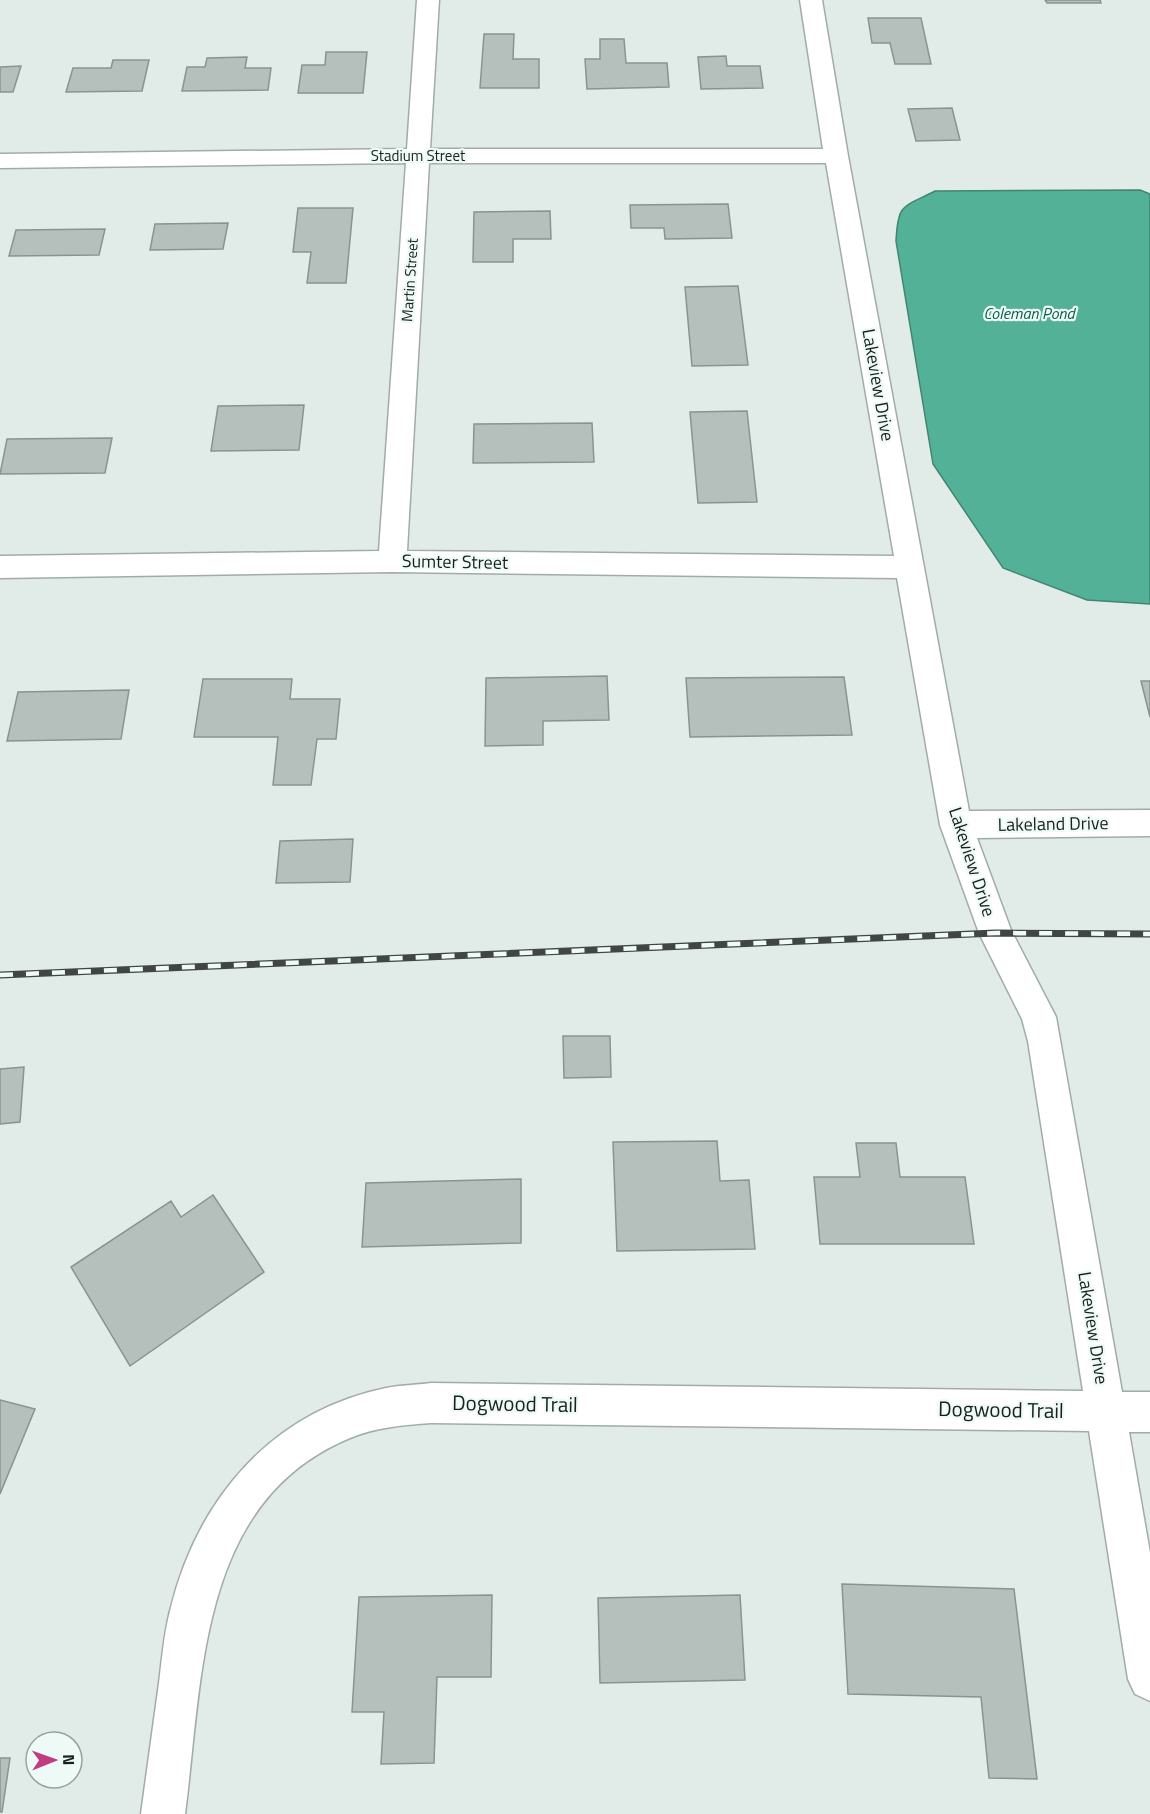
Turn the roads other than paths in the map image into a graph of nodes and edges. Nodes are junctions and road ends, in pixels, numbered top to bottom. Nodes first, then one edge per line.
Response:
1 (428, 0) edge
2 (811, 0) edge
3 (417, 156) junction
4 (836, 156) junction
5 (0, 161) edge
6 (392, 561) junction
7 (0, 567) edge
8 (911, 567) junction
9 (1150, 823) edge
10 (956, 825) junction
11 (1107, 1411) junction
12 (1150, 1412) edge
13 (1150, 1679) edge
14 (163, 1814) edge

1 - 3 street, Martin Street
2 - 4 street, Lakeview Drive
3 - 4 street, Stadium Street
3 - 5 street, Stadium Street
3 - 6 street, Martin Street
4 - 8 street, Lakeview Drive
6 - 7 street, Sumter Street
6 - 8 street, Sumter Street
8 - 10 street, Lakeview Drive
9 - 10 street, Lakeland Drive
10 - 11 street, Lakeview Drive
11 - 12 street, Dogwood Trail
11 - 13 street, Lakeview Drive
11 - 14 street, Dogwood Trail

